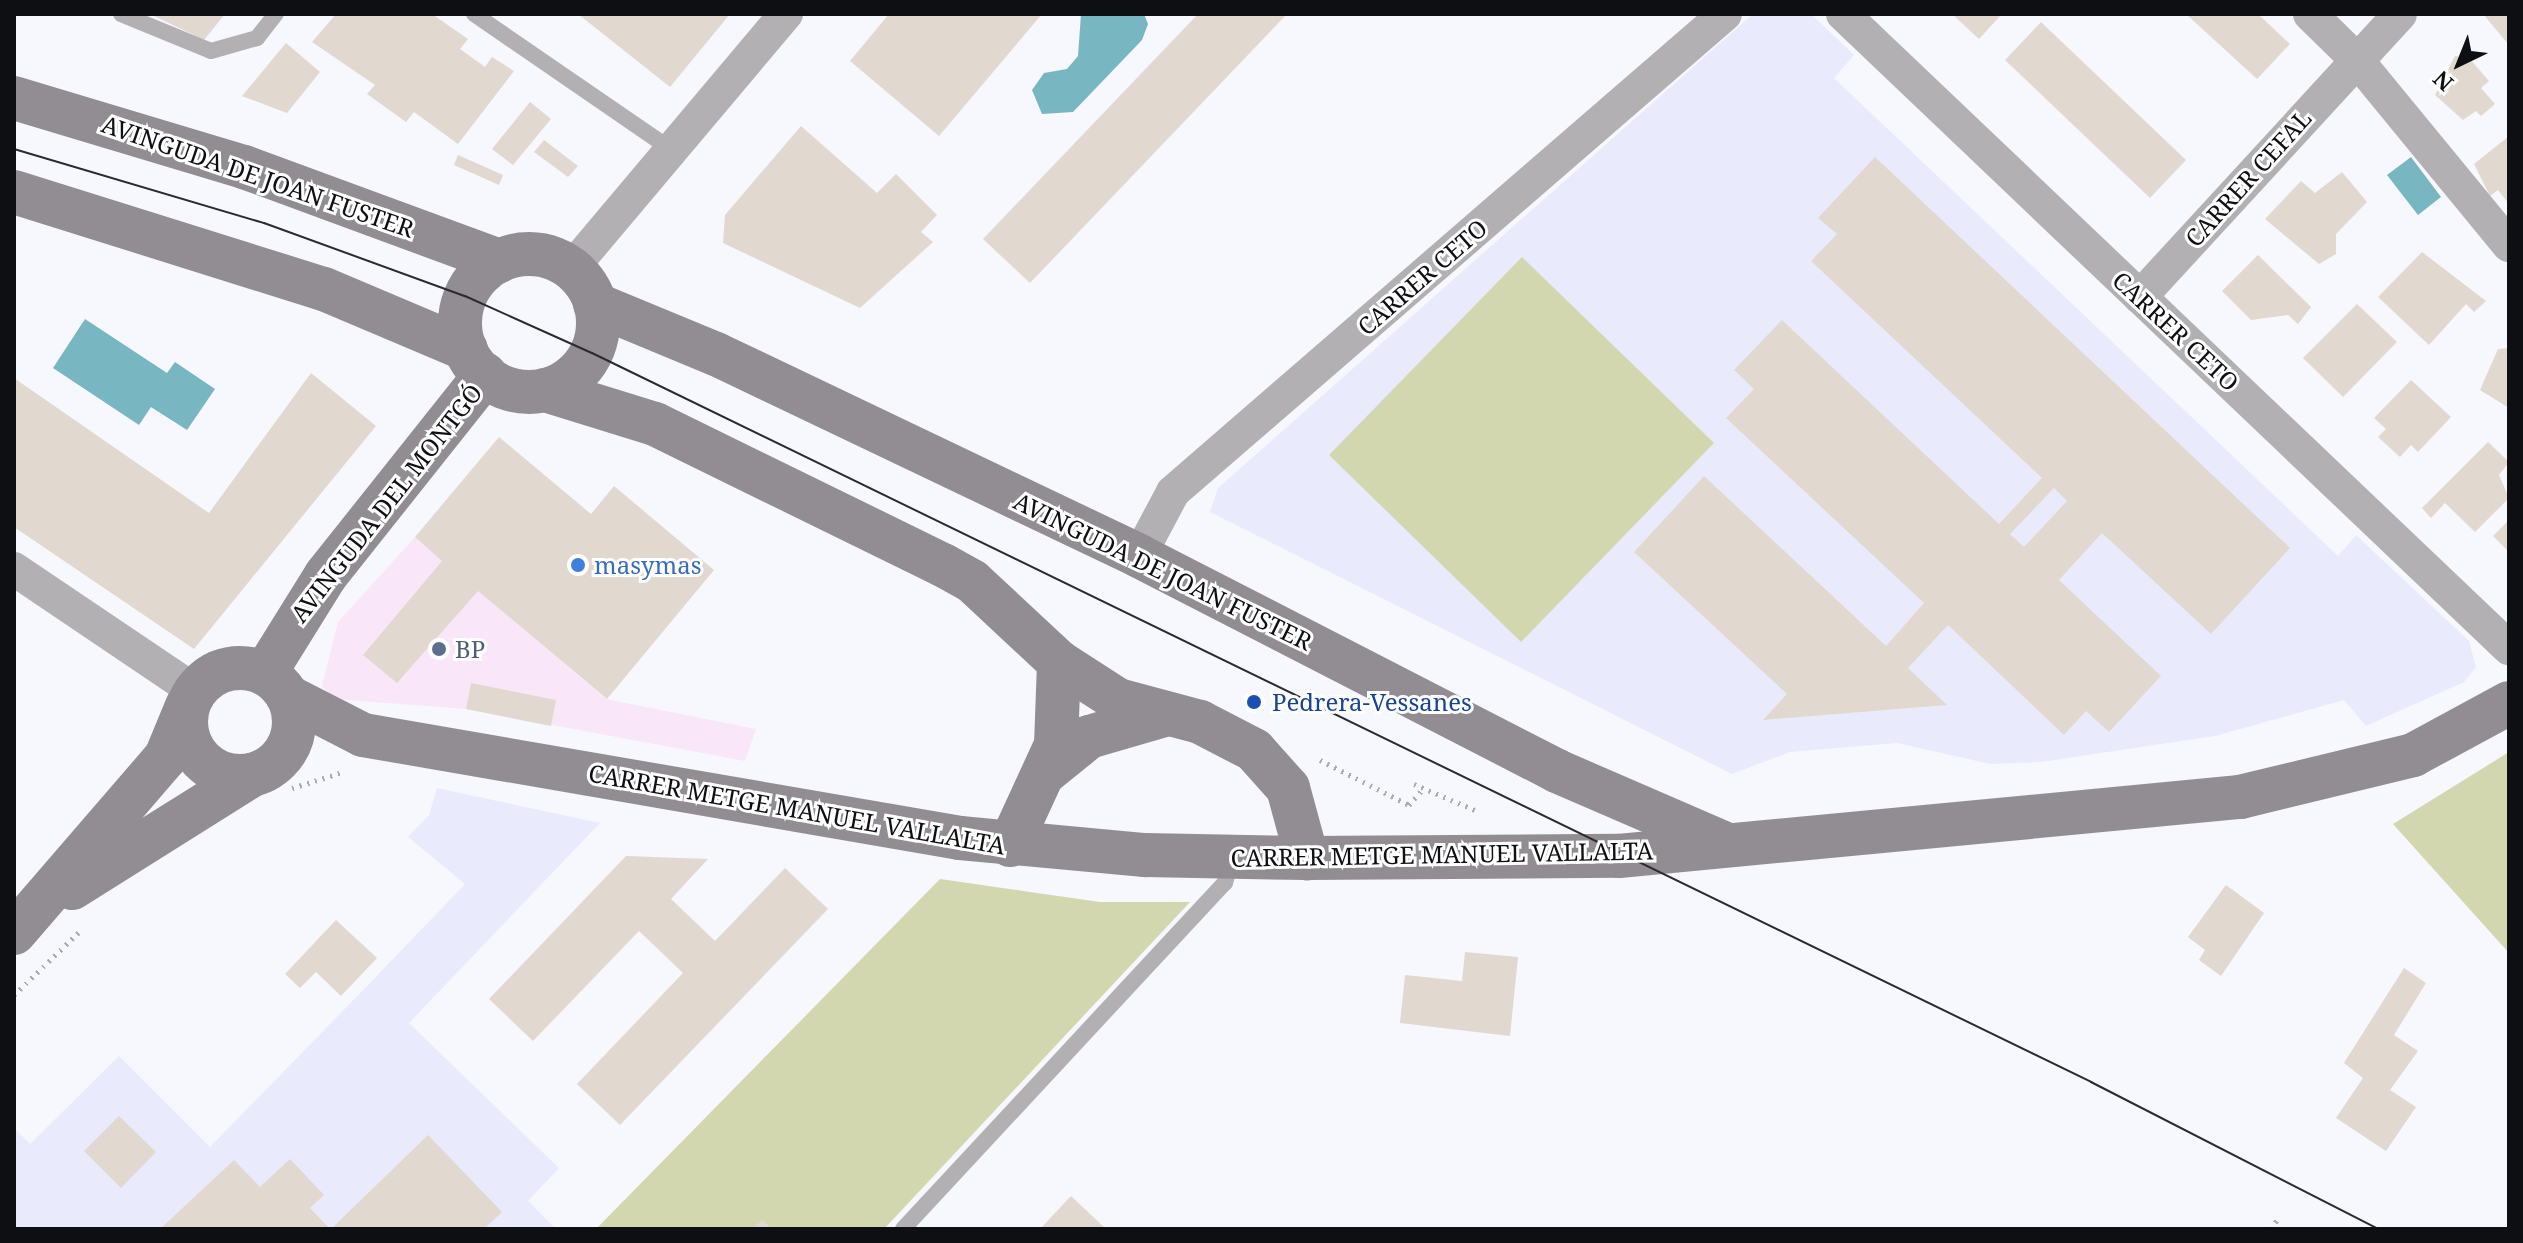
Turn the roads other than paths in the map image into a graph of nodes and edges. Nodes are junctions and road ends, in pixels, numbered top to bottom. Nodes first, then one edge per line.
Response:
1 (121, 14) edge
2 (276, 14) edge
3 (474, 14) edge
4 (786, 14) edge
5 (1725, 14) edge
6 (1843, 14) edge
7 (2310, 14) edge
8 (2400, 14) edge
9 (2356, 59) junction
10 (14, 98) edge
11 (672, 150) junction
12 (14, 192) edge
13 (2509, 245) edge
14 (499, 261) junction
15 (571, 269) junction
16 (2140, 297) junction
17 (595, 304) junction
18 (475, 362) junction
19 (545, 390) junction
20 (1139, 556) junction
21 (14, 569) edge
22 (2509, 648) edge
23 (1059, 662) junction
24 (277, 685) junction
25 (191, 698) junction
26 (2509, 703) edge
27 (1169, 715) junction
28 (363, 735) junction
29 (262, 771) junction
30 (1047, 771) junction
31 (1010, 845) junction
32 (1728, 845) junction
33 (1232, 856) junction
34 (1307, 858) junction
35 (24, 923) edge
36 (903, 1229) edge

1 - 2 lane
3 - 11 lane
4 - 11 street
5 - 20 street, CARRER CETO
6 - 16 street, CARRER CETO
7 - 9 street
8 - 9 street, CARRER CEFAL
9 - 13 street
9 - 16 street, CARRER CEFAL
10 - 14 main road, AVINGUDA DE JOAN FUSTER
11 - 15 street
12 - 18 main road
14 - 15 main road
14 - 18 main road
15 - 17 main road
16 - 22 street, CARRER CETO
17 - 19 main road
17 - 20 main road, AVINGUDA DE JOAN FUSTER
18 - 19 main road
18 - 24 main road, AVINGUDA DEL MONTGÓ
19 - 23 main road
20 - 32 main road, AVINGUDA DE JOAN FUSTER
21 - 25 street
23 - 27 main road
23 - 30 main road
24 - 25 main road
24 - 28 main road, CARRER METGE MANUEL VALLALTA
24 - 29 main road
25 - 29 main road
25 - 35 main road
26 - 32 main road, CARRER METGE MANUEL VALLALTA
27 - 30 main road
27 - 34 main road
28 - 29 main road, CARRER METGE MANUEL VALLALTA
28 - 31 main road, CARRER METGE MANUEL VALLALTA
29 - 35 main road
30 - 31 main road
31 - 33 main road, CARRER METGE MANUEL VALLALTA
32 - 34 main road, CARRER METGE MANUEL VALLALTA
33 - 34 main road, CARRER METGE MANUEL VALLALTA
33 - 36 lane

